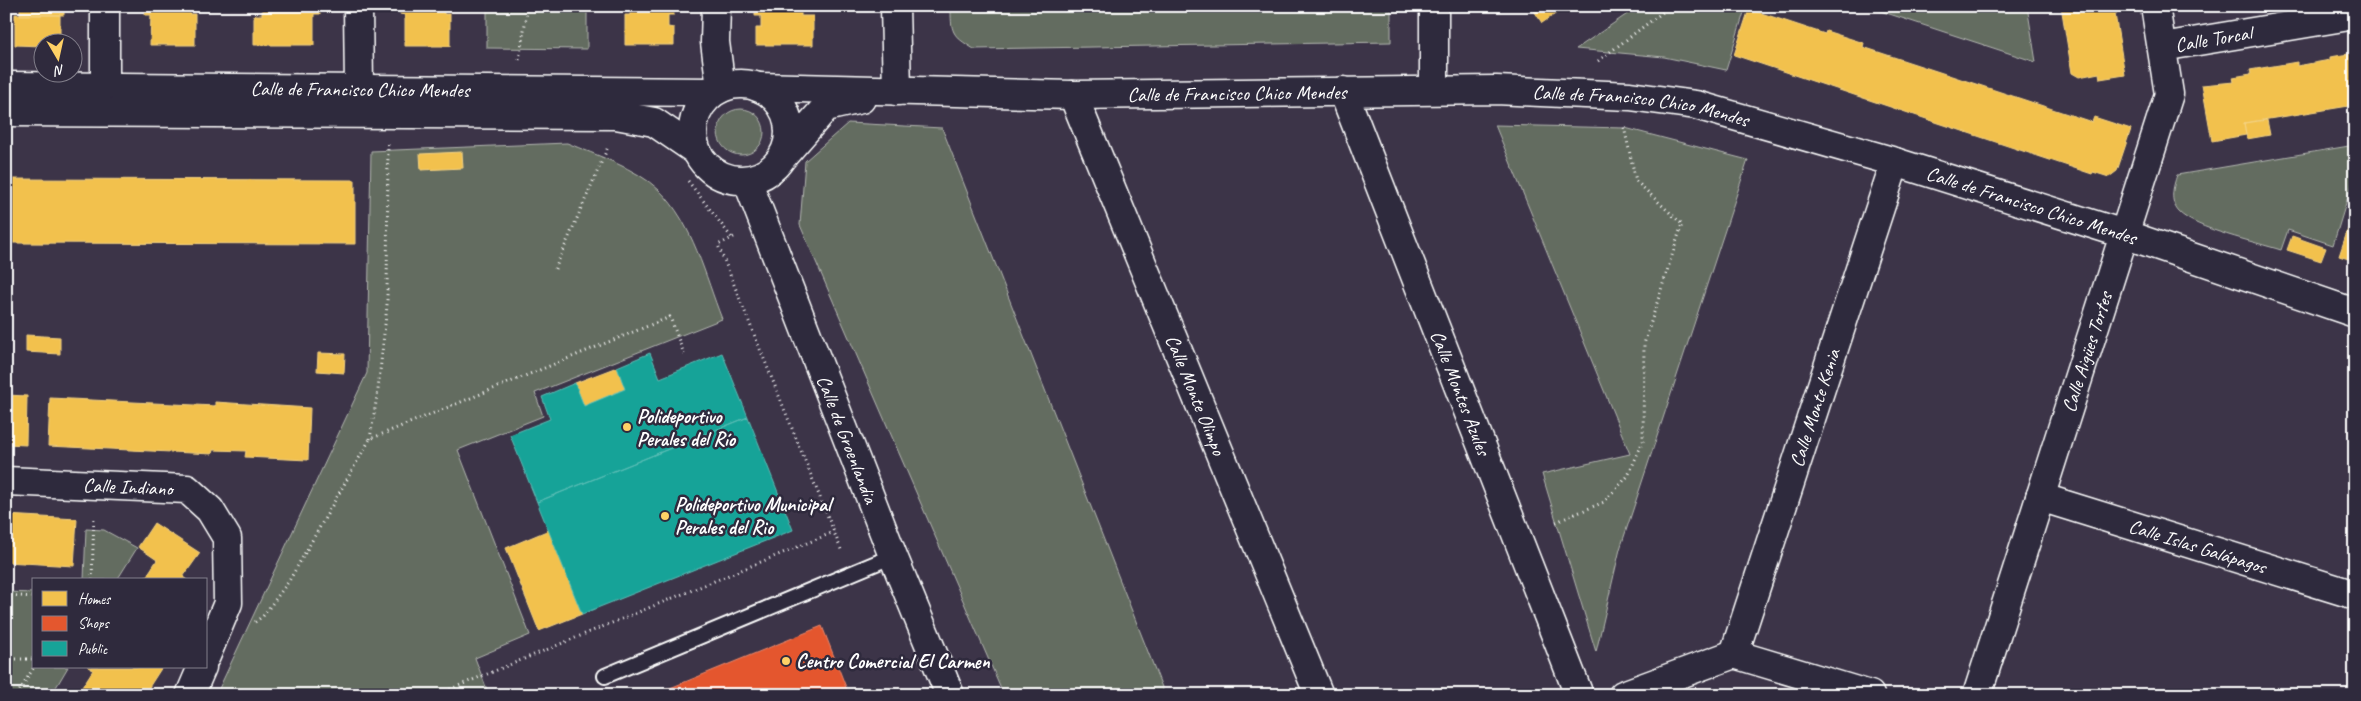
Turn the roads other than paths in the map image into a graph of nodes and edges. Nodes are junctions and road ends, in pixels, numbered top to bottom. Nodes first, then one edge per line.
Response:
1 (106, 6) edge
2 (358, 6) edge
3 (716, 6) edge
4 (896, 6) edge
5 (1434, 6) edge
6 (2155, 6) edge
7 (2355, 15) edge
8 (2162, 47) junction
9 (6, 86) edge
10 (105, 86) junction
11 (758, 87) junction
12 (359, 88) junction
13 (717, 90) junction
14 (1434, 90) junction
15 (897, 91) junction
16 (1343, 91) junction
17 (1073, 95) junction
18 (6, 112) edge
19 (695, 150) junction
20 (782, 158) junction
21 (1895, 162) junction
22 (747, 180) junction
23 (2124, 234) junction
24 (2355, 313) edge
25 (6, 481) edge
26 (2040, 497) junction
27 (893, 556) junction
28 (2355, 594) edge
29 (208, 651) edge
30 (1734, 654) junction
31 (202, 668) edge
32 (605, 676) dead end
33 (190, 695) edge
34 (950, 695) edge
35 (1318, 695) edge
36 (1579, 695) edge
37 (1623, 695) edge
38 (1870, 695) edge
39 (1977, 695) edge

1 - 10 street
2 - 12 street
3 - 13 street
4 - 15 street
5 - 14 street
6 - 8 street, Calle Aigües Tortes
7 - 8 street, Calle Torcal
8 - 23 street, Calle Aigües Tortes
9 - 10 street, Calle de Francisco Chico Mendes
10 - 12 street, Calle de Francisco Chico Mendes
11 - 13 street
11 - 15 street, Calle de Francisco Chico Mendes
11 - 20 street
12 - 13 street, Calle de Francisco Chico Mendes
13 - 19 street
14 - 16 street, Calle de Francisco Chico Mendes
14 - 21 street, Calle de Francisco Chico Mendes
15 - 17 street, Calle de Francisco Chico Mendes
15 - 20 street, Calle de Francisco Chico Mendes
16 - 17 street, Calle de Francisco Chico Mendes
16 - 36 street, Calle Montes Azules
17 - 35 street, Calle Monte Olimpo
18 - 19 street, Calle de Francisco Chico Mendes
19 - 22 street
20 - 22 street
21 - 23 street, Calle de Francisco Chico Mendes
21 - 30 street, Calle Monte Kenia
22 - 27 street, Calle de Groenlandia
23 - 24 street, Calle de Francisco Chico Mendes
23 - 26 street, Calle Aigües Tortes
25 - 29 street, Calle Indiano
26 - 28 street, Calle Islas Galápagos
26 - 39 street, Calle Aigües Tortes
27 - 32 lane
27 - 34 street, Calle de Groenlandia
30 - 37 street
30 - 38 street
31 - 33 street

